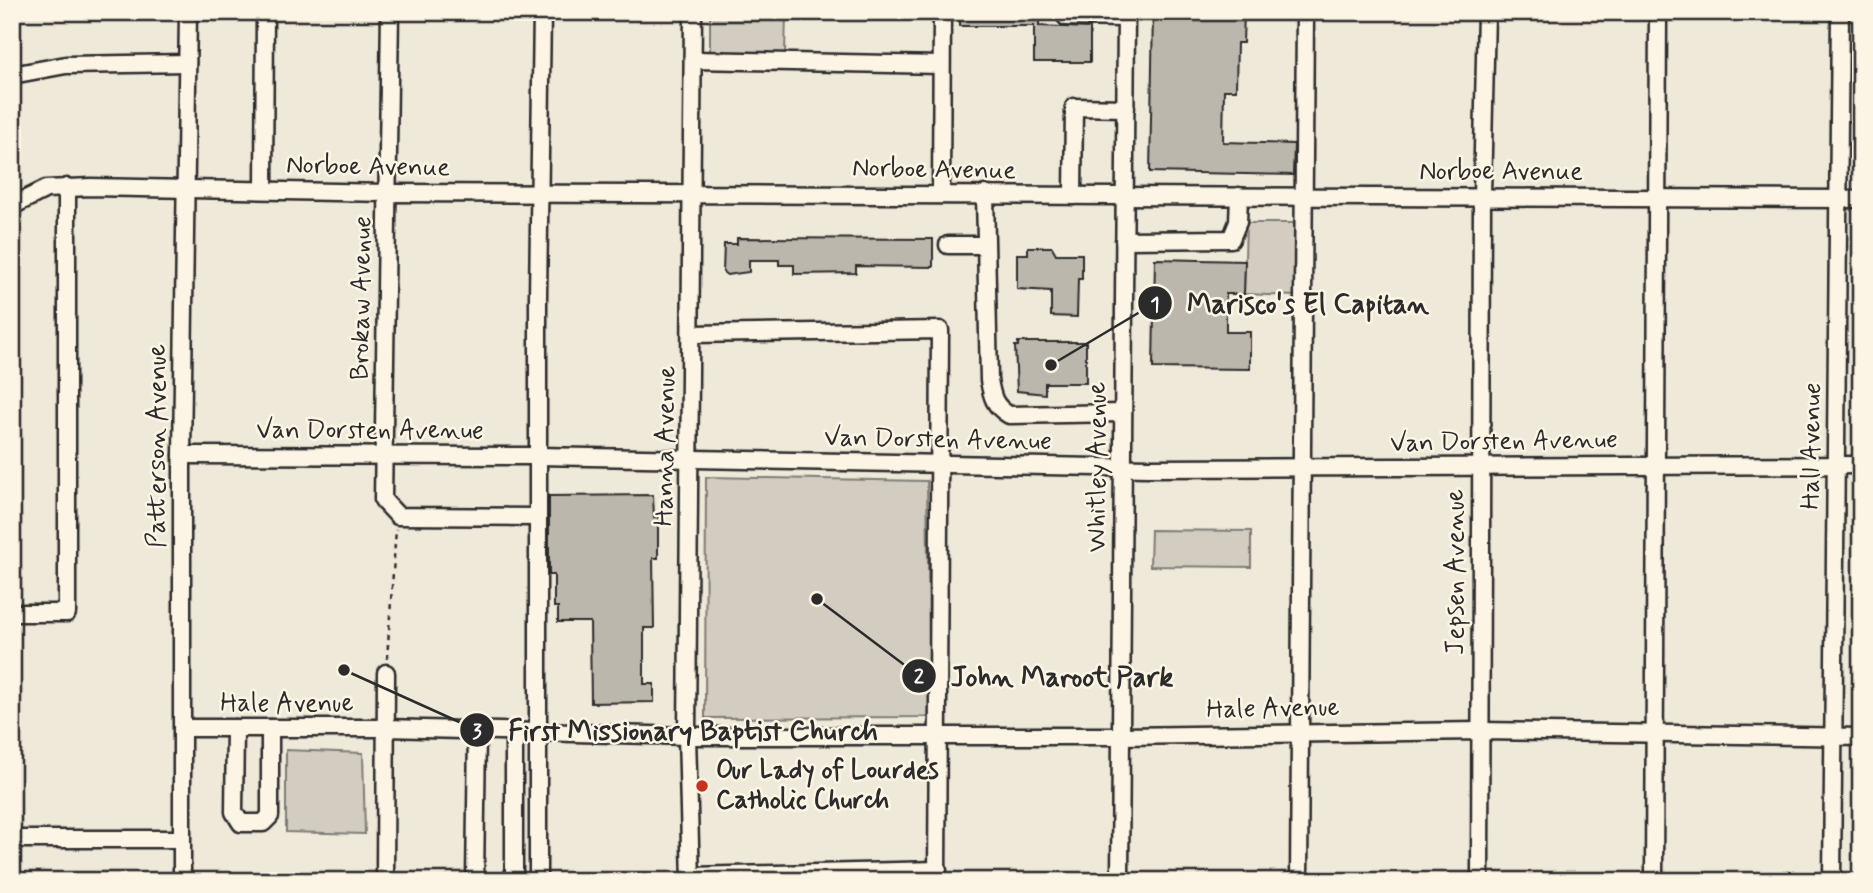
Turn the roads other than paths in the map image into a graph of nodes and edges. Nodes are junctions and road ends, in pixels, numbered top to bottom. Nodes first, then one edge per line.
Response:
1 (188, 12) edge
2 (265, 12) edge
3 (390, 12) edge
4 (542, 12) edge
5 (693, 12) edge
6 (942, 12) edge
7 (1066, 12) edge
8 (1305, 12) edge
9 (1486, 12) edge
10 (1657, 12) edge
11 (1840, 12) edge
12 (1126, 15) edge
13 (693, 60) junction
14 (187, 63) junction
15 (941, 65) junction
16 (12, 75) edge
17 (1126, 108) junction
18 (67, 187) junction
19 (185, 189) junction
20 (264, 190) junction
21 (388, 193) junction
22 (941, 193) junction
23 (541, 194) junction
24 (692, 194) junction
25 (985, 194) junction
26 (1239, 195) junction
27 (1304, 195) junction
28 (1073, 196) junction
29 (1482, 196) junction
30 (1124, 197) junction
31 (1657, 197) junction
32 (1840, 199) junction
33 (1861, 199) edge
34 (12, 206) edge
35 (1124, 240) junction
36 (948, 245) dead end
37 (985, 245) junction
38 (692, 334) junction
39 (1122, 414) junction
40 (181, 455) junction
41 (384, 456) junction
42 (538, 456) junction
43 (691, 458) junction
44 (1861, 464) edge
45 (1655, 465) junction
46 (1836, 465) junction
47 (940, 466) junction
48 (1481, 466) junction
49 (1122, 468) junction
50 (1301, 469) junction
51 (538, 517) junction
52 (12, 613) edge
53 (386, 673) road end
54 (183, 728) junction
55 (235, 728) junction
56 (270, 728) junction
57 (386, 728) junction
58 (1480, 731) junction
59 (477, 732) junction
60 (514, 733) junction
61 (1300, 733) junction
62 (537, 734) junction
63 (939, 734) junction
64 (1655, 734) junction
65 (687, 736) junction
66 (1121, 736) junction
67 (1834, 737) junction
68 (1861, 737) edge
69 (12, 839) edge
70 (181, 839) junction
71 (938, 876) edge
72 (691, 878) edge
73 (182, 881) edge
74 (385, 881) edge
75 (475, 881) edge
76 (514, 881) edge
77 (538, 881) edge
78 (1120, 881) edge
79 (1299, 881) edge
80 (1480, 881) edge
81 (1654, 881) edge
82 (1832, 881) edge

1 - 14 street, Patterson Avenue
2 - 20 street
3 - 21 street, Brokaw Avenue
4 - 23 street
5 - 13 street, Hanna Avenue
6 - 15 street
7 - 12 street
8 - 27 street
9 - 29 street, Jepsen Avenue
10 - 31 street
11 - 32 street, Hall Avenue
12 - 17 street, Whitley Avenue
13 - 15 street
13 - 24 street, Hanna Avenue
14 - 16 street
14 - 19 street, Patterson Avenue
15 - 22 street
17 - 28 street
17 - 30 street, Whitley Avenue
18 - 19 street, Norboe Avenue
18 - 34 street, Norboe Avenue
18 - 52 street
19 - 20 street, Norboe Avenue
19 - 40 street, Patterson Avenue
20 - 21 street, Norboe Avenue
21 - 23 street, Norboe Avenue
21 - 41 street, Brokaw Avenue
22 - 24 street, Norboe Avenue
22 - 25 street, Norboe Avenue
23 - 24 street, Norboe Avenue
23 - 42 street
24 - 38 street, Hanna Avenue
25 - 28 street, Norboe Avenue
25 - 37 street
26 - 27 street, Norboe Avenue
26 - 30 street, Norboe Avenue
26 - 35 street
27 - 29 street, Norboe Avenue
27 - 50 street
28 - 30 street, Norboe Avenue
29 - 31 street, Norboe Avenue
29 - 48 street, Jepsen Avenue
30 - 35 street, Whitley Avenue
31 - 32 street, Norboe Avenue
31 - 45 street
32 - 33 street, Norboe Avenue
32 - 46 street, Hall Avenue
35 - 39 street, Whitley Avenue
36 - 37 street
37 - 39 street
38 - 43 street, Hanna Avenue
38 - 47 street
39 - 49 street, Whitley Avenue
40 - 41 street, Van Dorsten Avenue
40 - 54 street, Patterson Avenue
41 - 42 street, Van Dorsten Avenue
41 - 51 street, Brokaw Avenue
42 - 43 street, Van Dorsten Avenue
42 - 51 street
43 - 47 street, Van Dorsten Avenue
43 - 65 street, Hanna Avenue
44 - 46 street, Van Dorsten Avenue
45 - 46 street, Van Dorsten Avenue
45 - 48 street, Van Dorsten Avenue
45 - 64 street
46 - 67 street, Hall Avenue
47 - 49 street, Van Dorsten Avenue
47 - 63 street
48 - 50 street, Van Dorsten Avenue
48 - 58 street, Jepsen Avenue
49 - 50 street, Van Dorsten Avenue
49 - 66 street, Whitley Avenue
50 - 61 street
51 - 62 street
53 - 57 street
54 - 55 street, Hale Avenue
54 - 70 street, Patterson Avenue
55 - 56 street, Hale Avenue
55 - 56 street
56 - 57 street, Hale Avenue
57 - 59 street, Hale Avenue
57 - 74 street
58 - 61 street, Hale Avenue
58 - 64 street, Hale Avenue
58 - 80 street, Jepsen Avenue
59 - 60 street, Hale Avenue
59 - 75 street
60 - 62 street, Hale Avenue
60 - 76 street
61 - 66 street, Hale Avenue
61 - 79 street
62 - 65 street, Hale Avenue
62 - 77 street
63 - 65 street, Hale Avenue
63 - 66 street, Hale Avenue
63 - 71 street
64 - 67 street, Hale Avenue
64 - 81 street
65 - 72 street, Hanna Avenue
66 - 78 street, Whitley Avenue
67 - 68 street, Hale Avenue
67 - 82 street, Hall Avenue
69 - 70 street
70 - 73 street, Patterson Avenue
71 - 72 street

